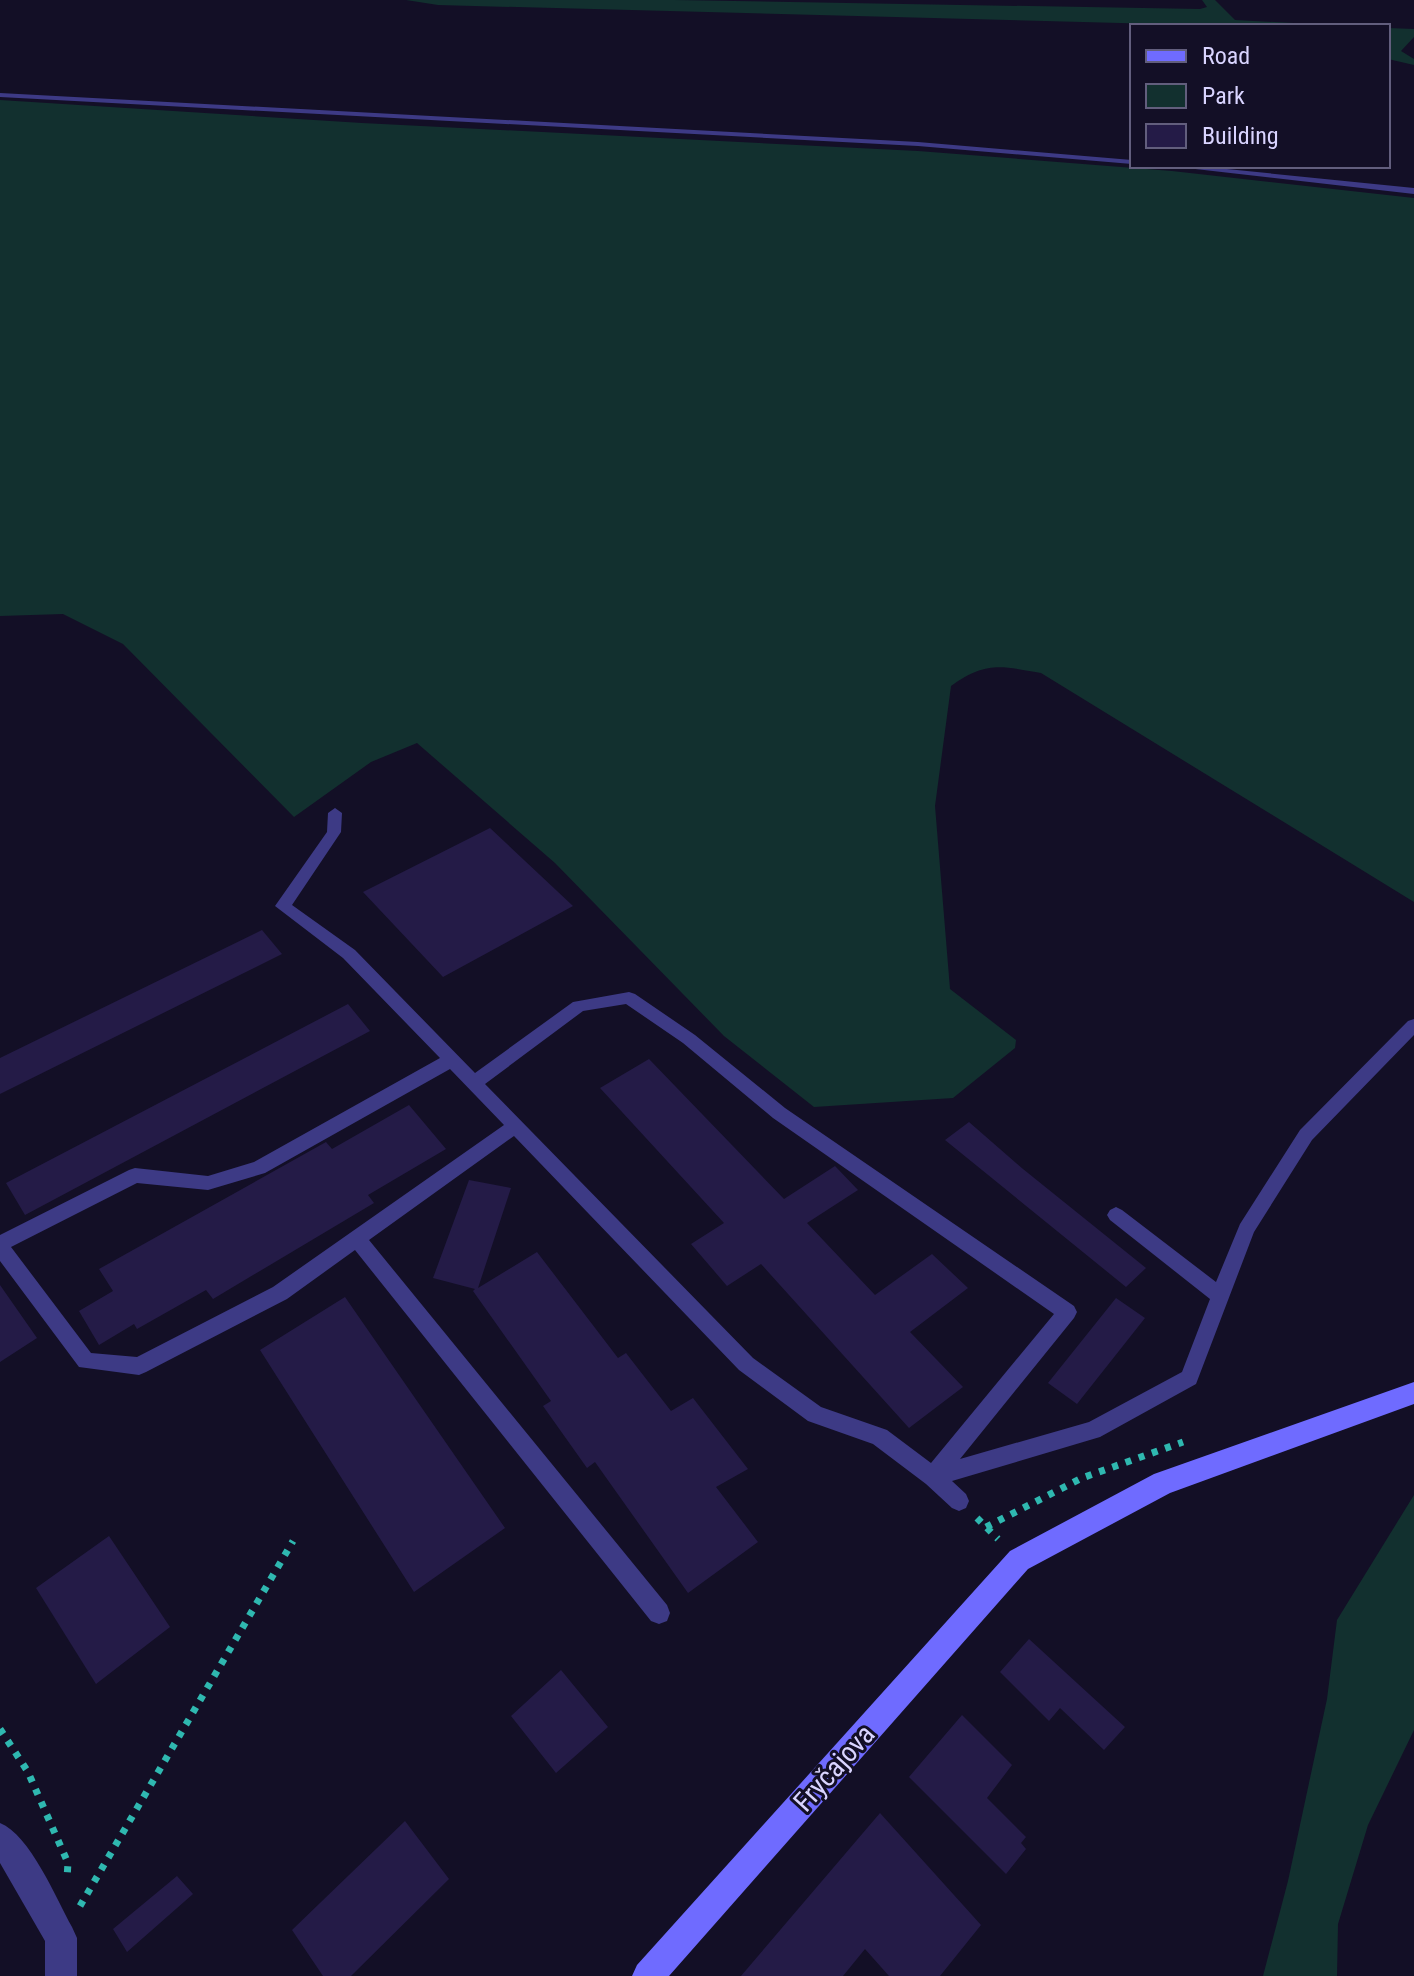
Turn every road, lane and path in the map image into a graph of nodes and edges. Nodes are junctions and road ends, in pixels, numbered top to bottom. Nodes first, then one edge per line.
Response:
1 (0, 95) edge
2 (1130, 162) edge
3 (1192, 168) edge
4 (1414, 191) edge
5 (335, 813) dead end
6 (1414, 1025) edge
7 (451, 1060) junction
8 (474, 1083) junction
9 (515, 1126) junction
10 (1116, 1215) dead end
11 (357, 1238) junction
12 (0, 1246) edge
13 (1219, 1295) junction
14 (1414, 1393) edge
15 (933, 1477) junction
16 (959, 1501) joint
17 (293, 1541) dead end
18 (1019, 1560) junction
19 (659, 1613) dead end
20 (0, 1729) edge
21 (0, 1838) edge
22 (61, 1938) junction
23 (61, 1976) edge
24 (648, 1976) edge

1 - 2 lane
3 - 4 lane
5 - 7 lane
6 - 13 lane
7 - 8 lane
7 - 12 lane
8 - 9 lane
8 - 15 lane
9 - 11 lane
9 - 15 lane
10 - 13 lane
11 - 12 lane
11 - 19 lane
13 - 15 lane
14 - 18 main road
15 - 16 lane
16 - 18 path
17 - 22 path
18 - 24 main road, Fryčajova
20 - 22 path
21 - 22 street
22 - 23 street

